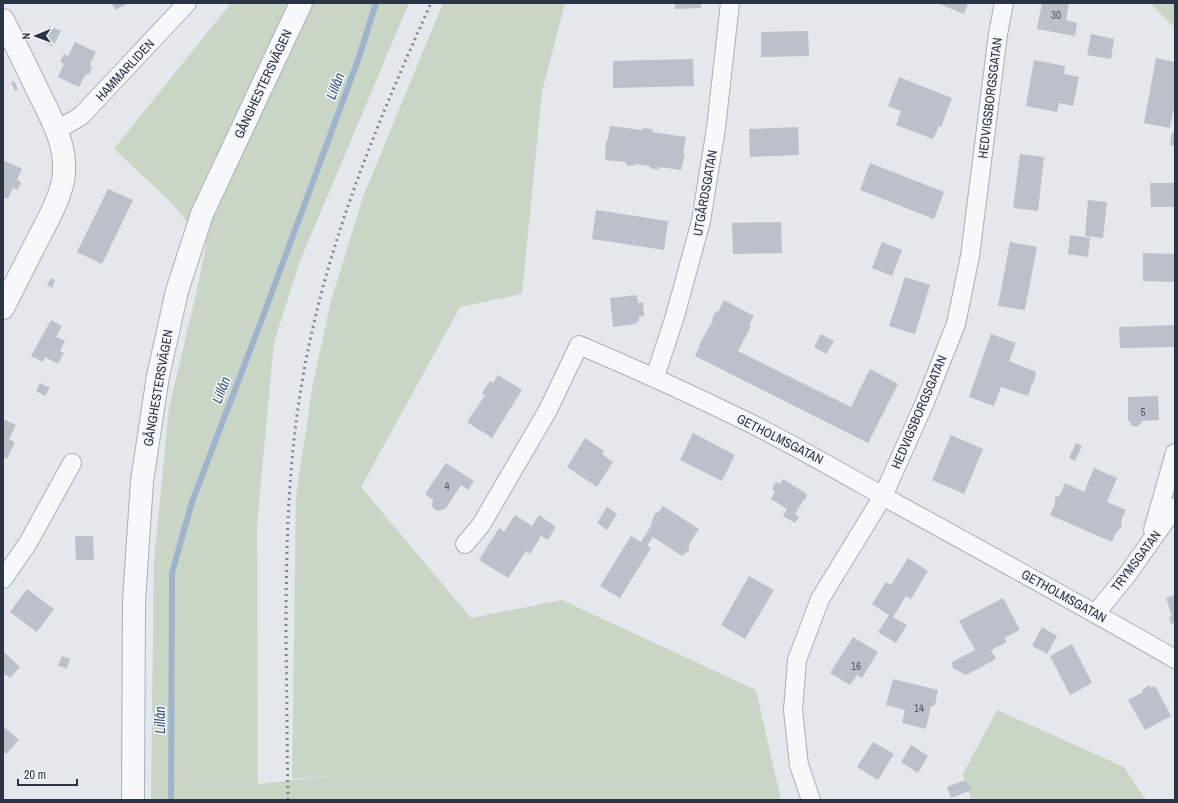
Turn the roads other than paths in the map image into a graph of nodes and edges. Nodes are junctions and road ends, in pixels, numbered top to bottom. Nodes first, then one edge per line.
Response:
1 (187, 3) edge
2 (301, 3) edge
3 (730, 3) edge
4 (1004, 3) edge
5 (3, 20) edge
6 (57, 130) junction
7 (3, 308) edge
8 (655, 377) junction
9 (1175, 453) edge
10 (72, 463) dead end
11 (883, 496) junction
12 (1175, 506) edge
13 (465, 544) dead end
14 (1148, 546) junction
15 (3, 579) edge
16 (1096, 613) junction
17 (1175, 659) edge
18 (133, 800) edge
19 (811, 800) edge

1 - 6 street, HAMMARLIDEN
2 - 18 street, GÅNGHESTERSVÄGEN
3 - 8 street, UTGÅRDSGATAN
4 - 11 street, HEDVIGSBORGSGATAN
5 - 6 street
6 - 7 street
8 - 11 street, GETHOLMSGATAN
8 - 13 street, GETHOLMSGATAN
9 - 14 street
10 - 15 street
11 - 16 street, GETHOLMSGATAN
11 - 19 street, HEDVIGSBORGSGATAN
12 - 14 street, TRYMSGATAN
14 - 16 street, TRYMSGATAN
16 - 17 street, GETHOLMSGATAN

